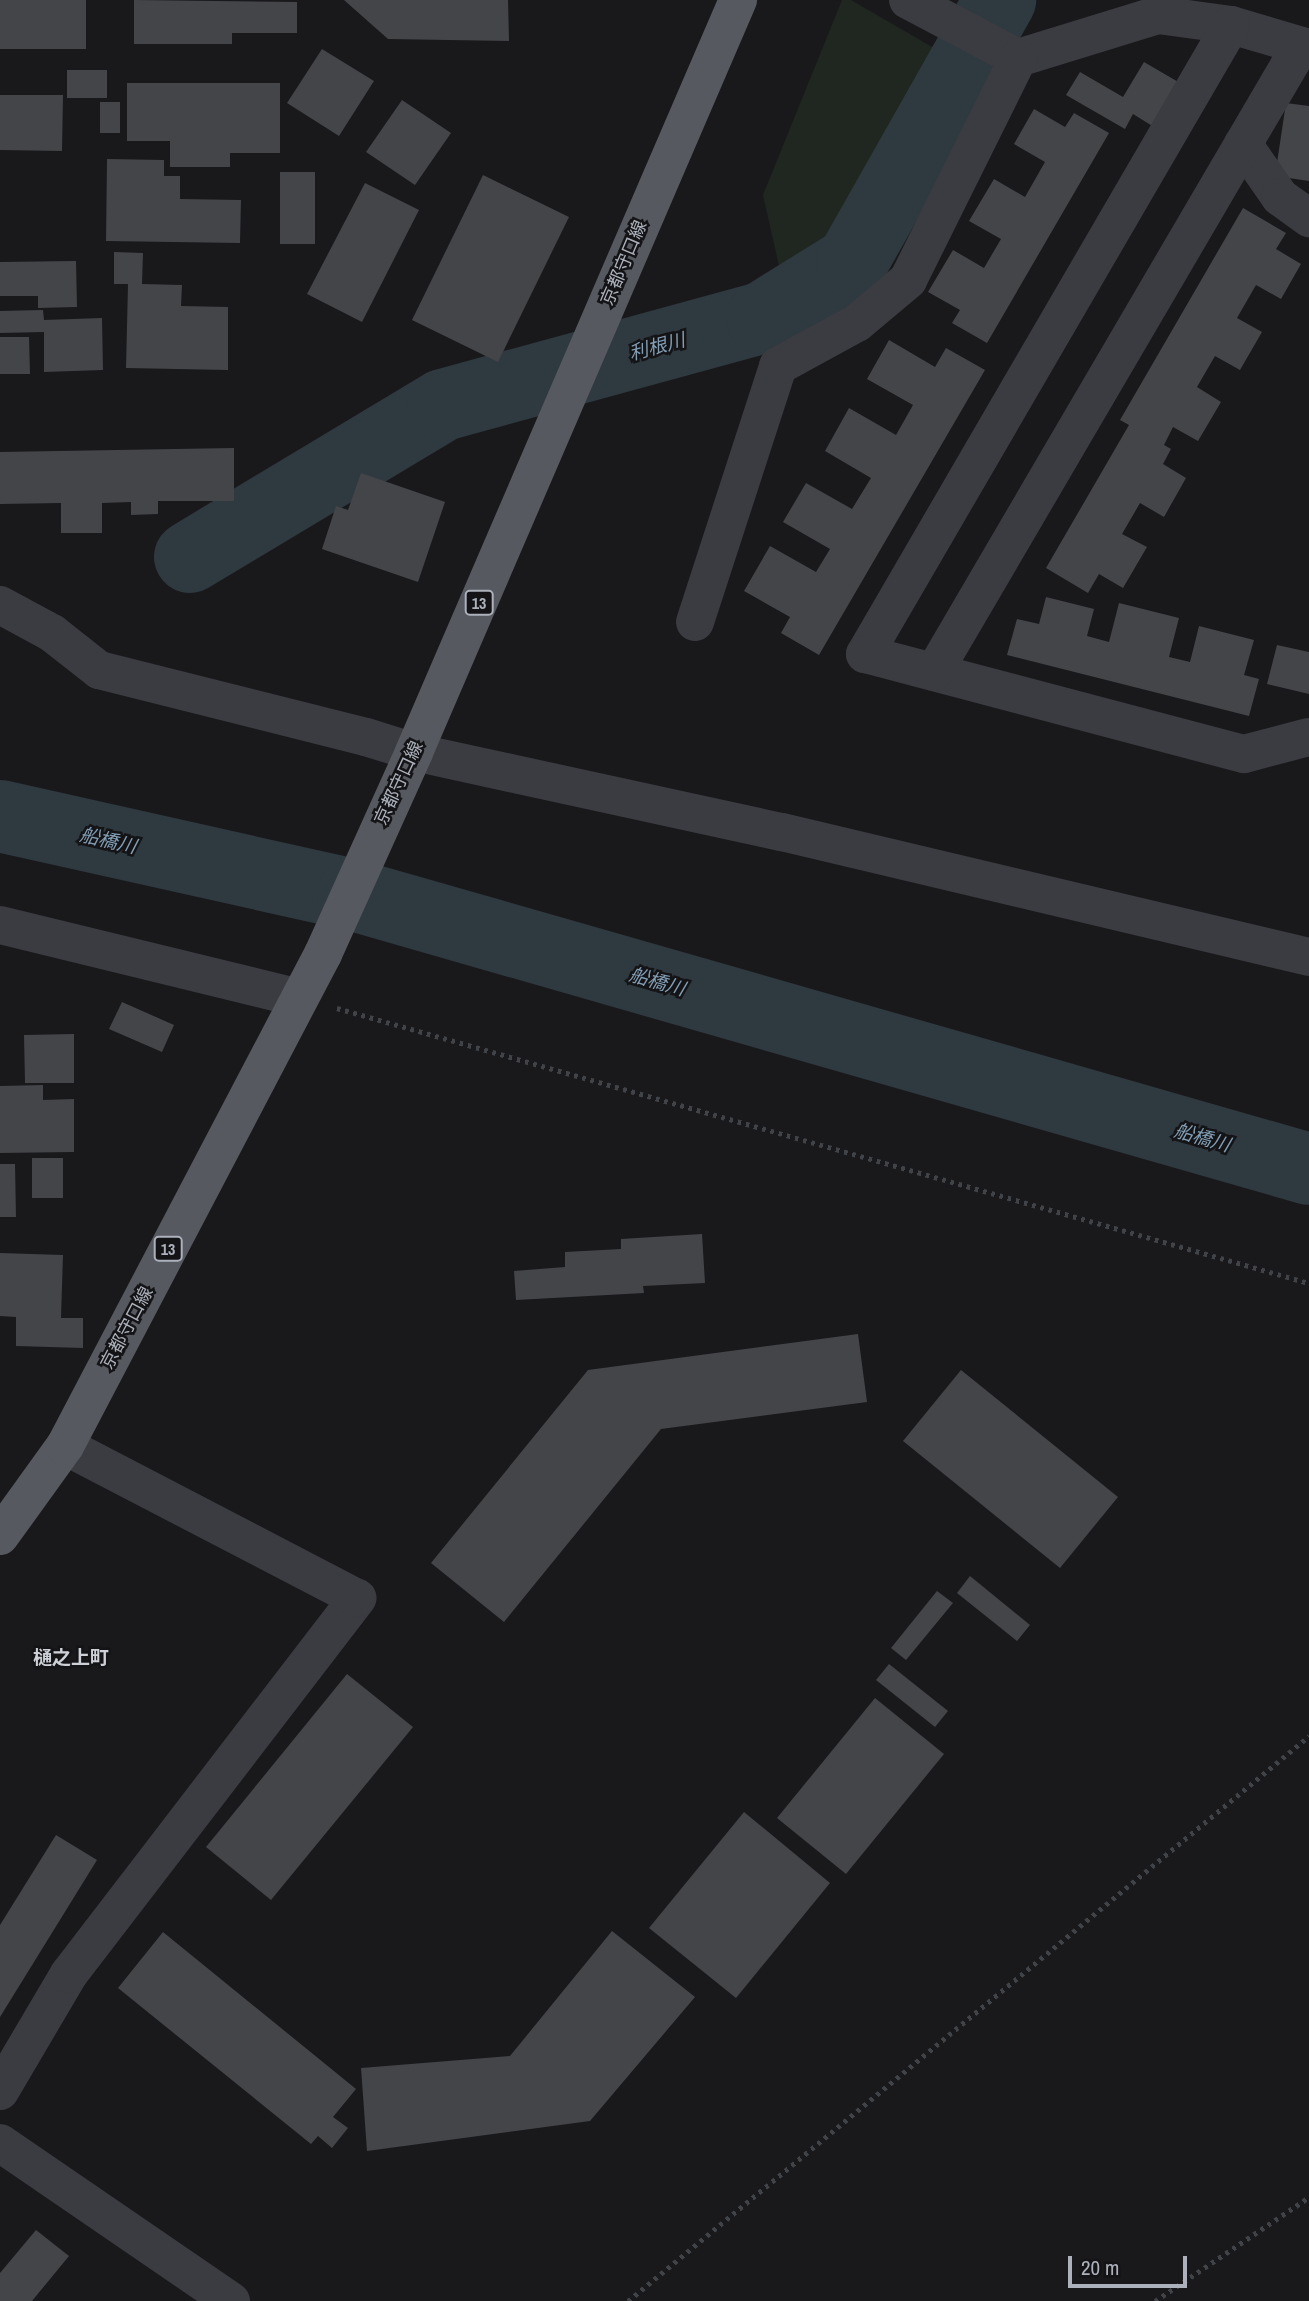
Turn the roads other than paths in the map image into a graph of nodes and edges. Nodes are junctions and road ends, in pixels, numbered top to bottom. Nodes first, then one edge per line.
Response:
1 (738, 0) edge
2 (908, 0) edge
3 (1158, 7) edge
4 (1231, 25) junction
5 (1304, 47) edge
6 (1010, 53) junction
7 (1243, 144) junction
8 (1309, 218) edge
9 (0, 605) edge
10 (695, 622) dead end
11 (934, 673) junction
12 (1309, 737) edge
13 (414, 752) junction
14 (8, 930) edge
15 (1309, 957) edge
16 (299, 998) junction
17 (65, 1446) junction
18 (0, 1536) edge
19 (0, 2091) edge
20 (0, 2143) edge
21 (231, 2301) edge

1 - 13 main road, 京都守口線 / 13
2 - 6 street
3 - 4 street
3 - 6 street
4 - 5 street
4 - 11 street
5 - 7 street
6 - 10 street
7 - 8 street
7 - 11 street
9 - 13 street
11 - 12 street
13 - 15 street
13 - 16 main road, 京都守口線 / 13
14 - 16 street
16 - 17 main road, 京都守口線 / 13
17 - 18 main road, 京都守口線 / 13
17 - 19 street
20 - 21 street

